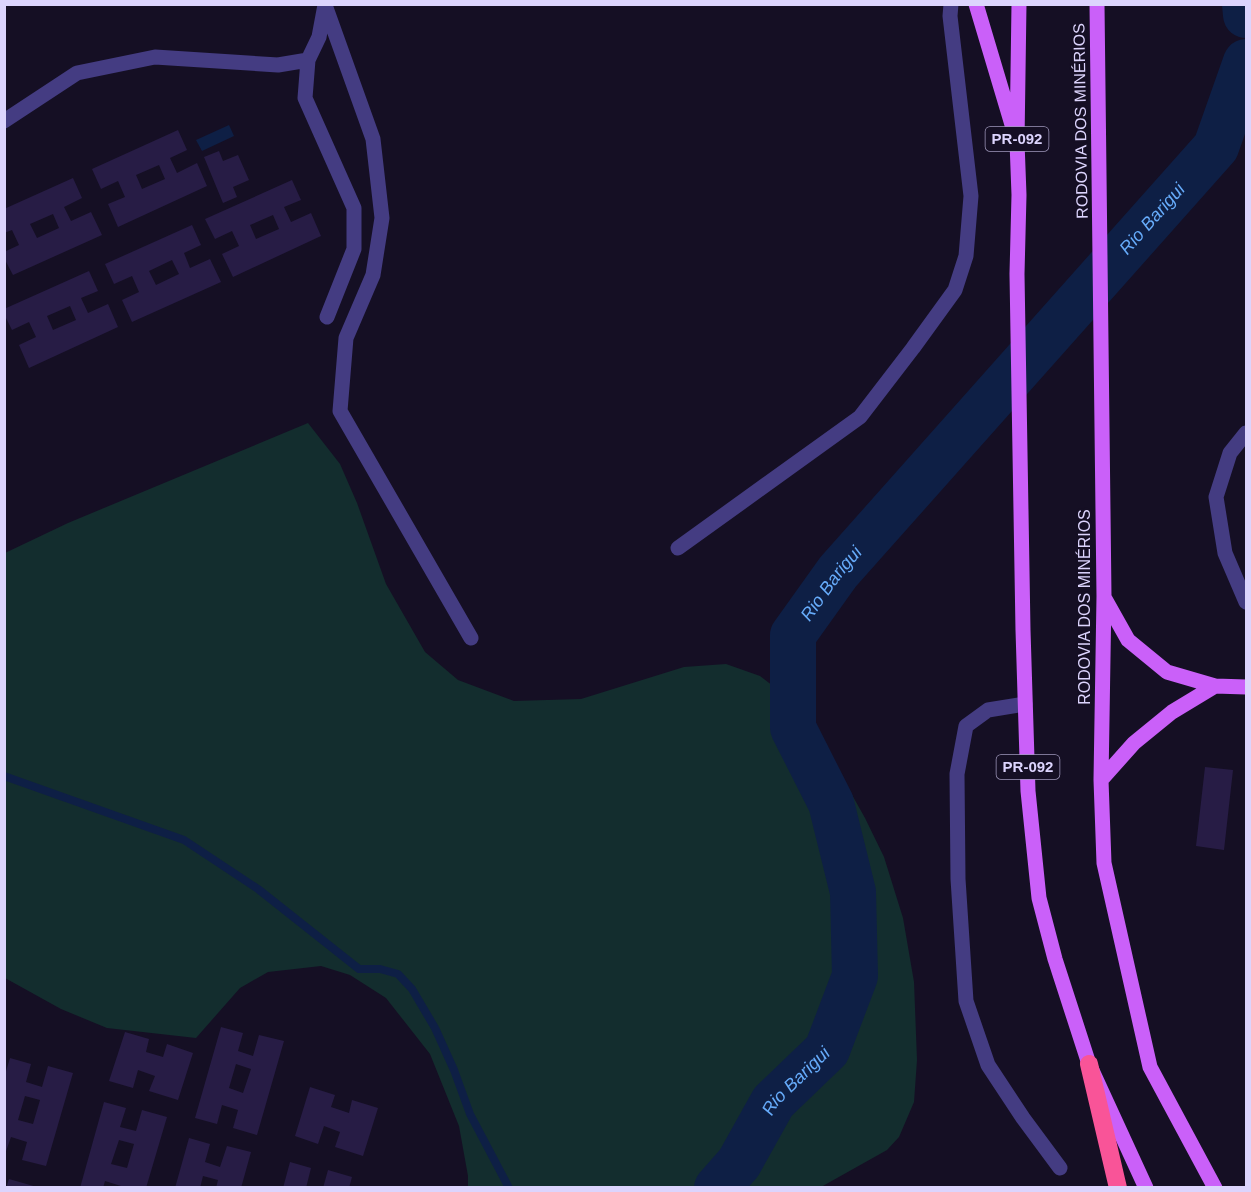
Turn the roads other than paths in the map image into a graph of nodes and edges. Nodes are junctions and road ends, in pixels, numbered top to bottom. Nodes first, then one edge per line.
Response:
1 (325, 4) edge
2 (951, 4) edge
3 (976, 4) edge
4 (1019, 4) edge
5 (1097, 4) edge
6 (308, 60) junction
7 (4, 121) edge
8 (1017, 142) junction
9 (327, 317) dead end
10 (1246, 433) edge
11 (678, 548) dead end
12 (1104, 596) junction
13 (1246, 602) edge
14 (471, 638) dead end
15 (1215, 686) junction
16 (1246, 687) edge
17 (1025, 704) junction
18 (1101, 780) junction
19 (1089, 1064) junction
20 (1060, 1168) dead end
21 (1118, 1188) edge
22 (1146, 1188) edge
23 (1215, 1188) edge

1 - 6 street
1 - 14 street
2 - 11 street
3 - 8 main road
4 - 8 main road, PR-092
5 - 12 main road, RODOVIA DOS MINÉRIOS
6 - 7 street
6 - 9 street
8 - 17 main road, PR-092
10 - 13 street
12 - 15 main road
12 - 18 main road, RODOVIA DOS MINÉRIOS
15 - 16 main road
15 - 18 main road
17 - 19 main road, PR-092
17 - 20 street
18 - 23 main road, RODOVIA DOS MINÉRIOS
19 - 21 highway
19 - 22 main road, PR-092

